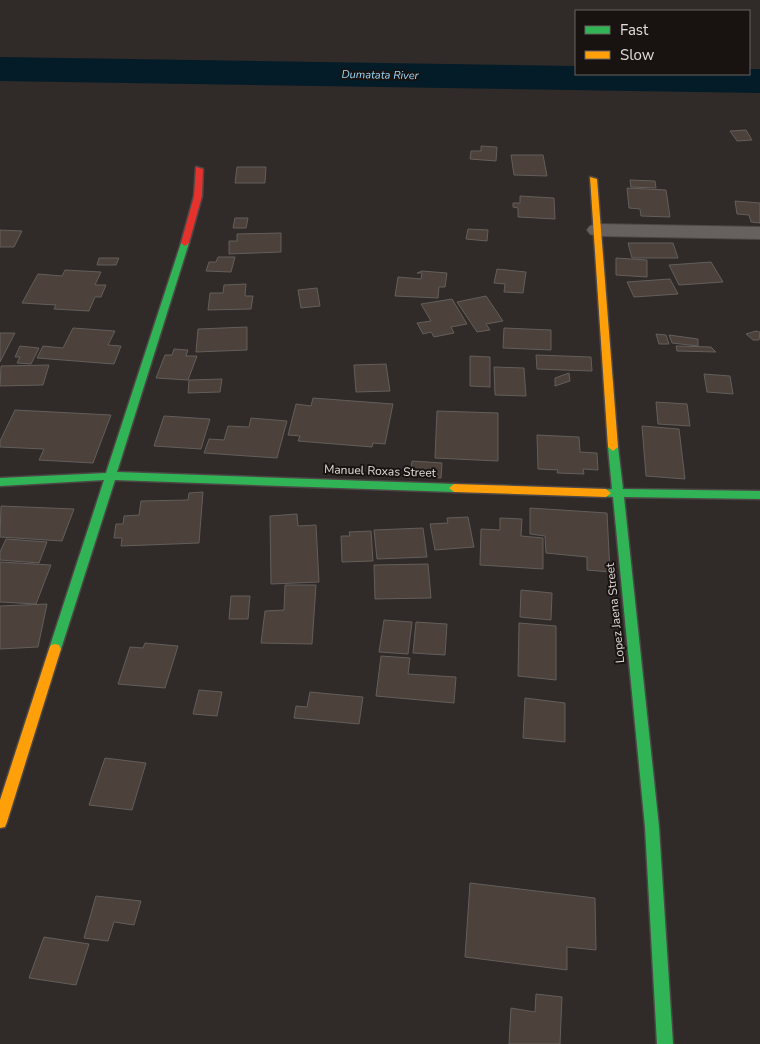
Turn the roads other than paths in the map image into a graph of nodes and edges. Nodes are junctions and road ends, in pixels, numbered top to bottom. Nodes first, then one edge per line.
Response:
1 (199, 169) dead end
2 (593, 179) dead end
3 (597, 230) junction
4 (760, 233) edge
5 (111, 476) junction
6 (0, 482) edge
7 (616, 493) junction
8 (760, 495) edge
9 (0, 822) edge
10 (665, 1044) edge

1 - 5 street
2 - 3 street, Lopez Jaena Street
3 - 4 street
3 - 7 street, Lopez Jaena Street
5 - 6 street, Manuel Roxas Street
5 - 7 street, Manuel Roxas Street
5 - 9 street
7 - 8 street, Manuel Roxas Street
7 - 10 street, Lopez Jaena Street

